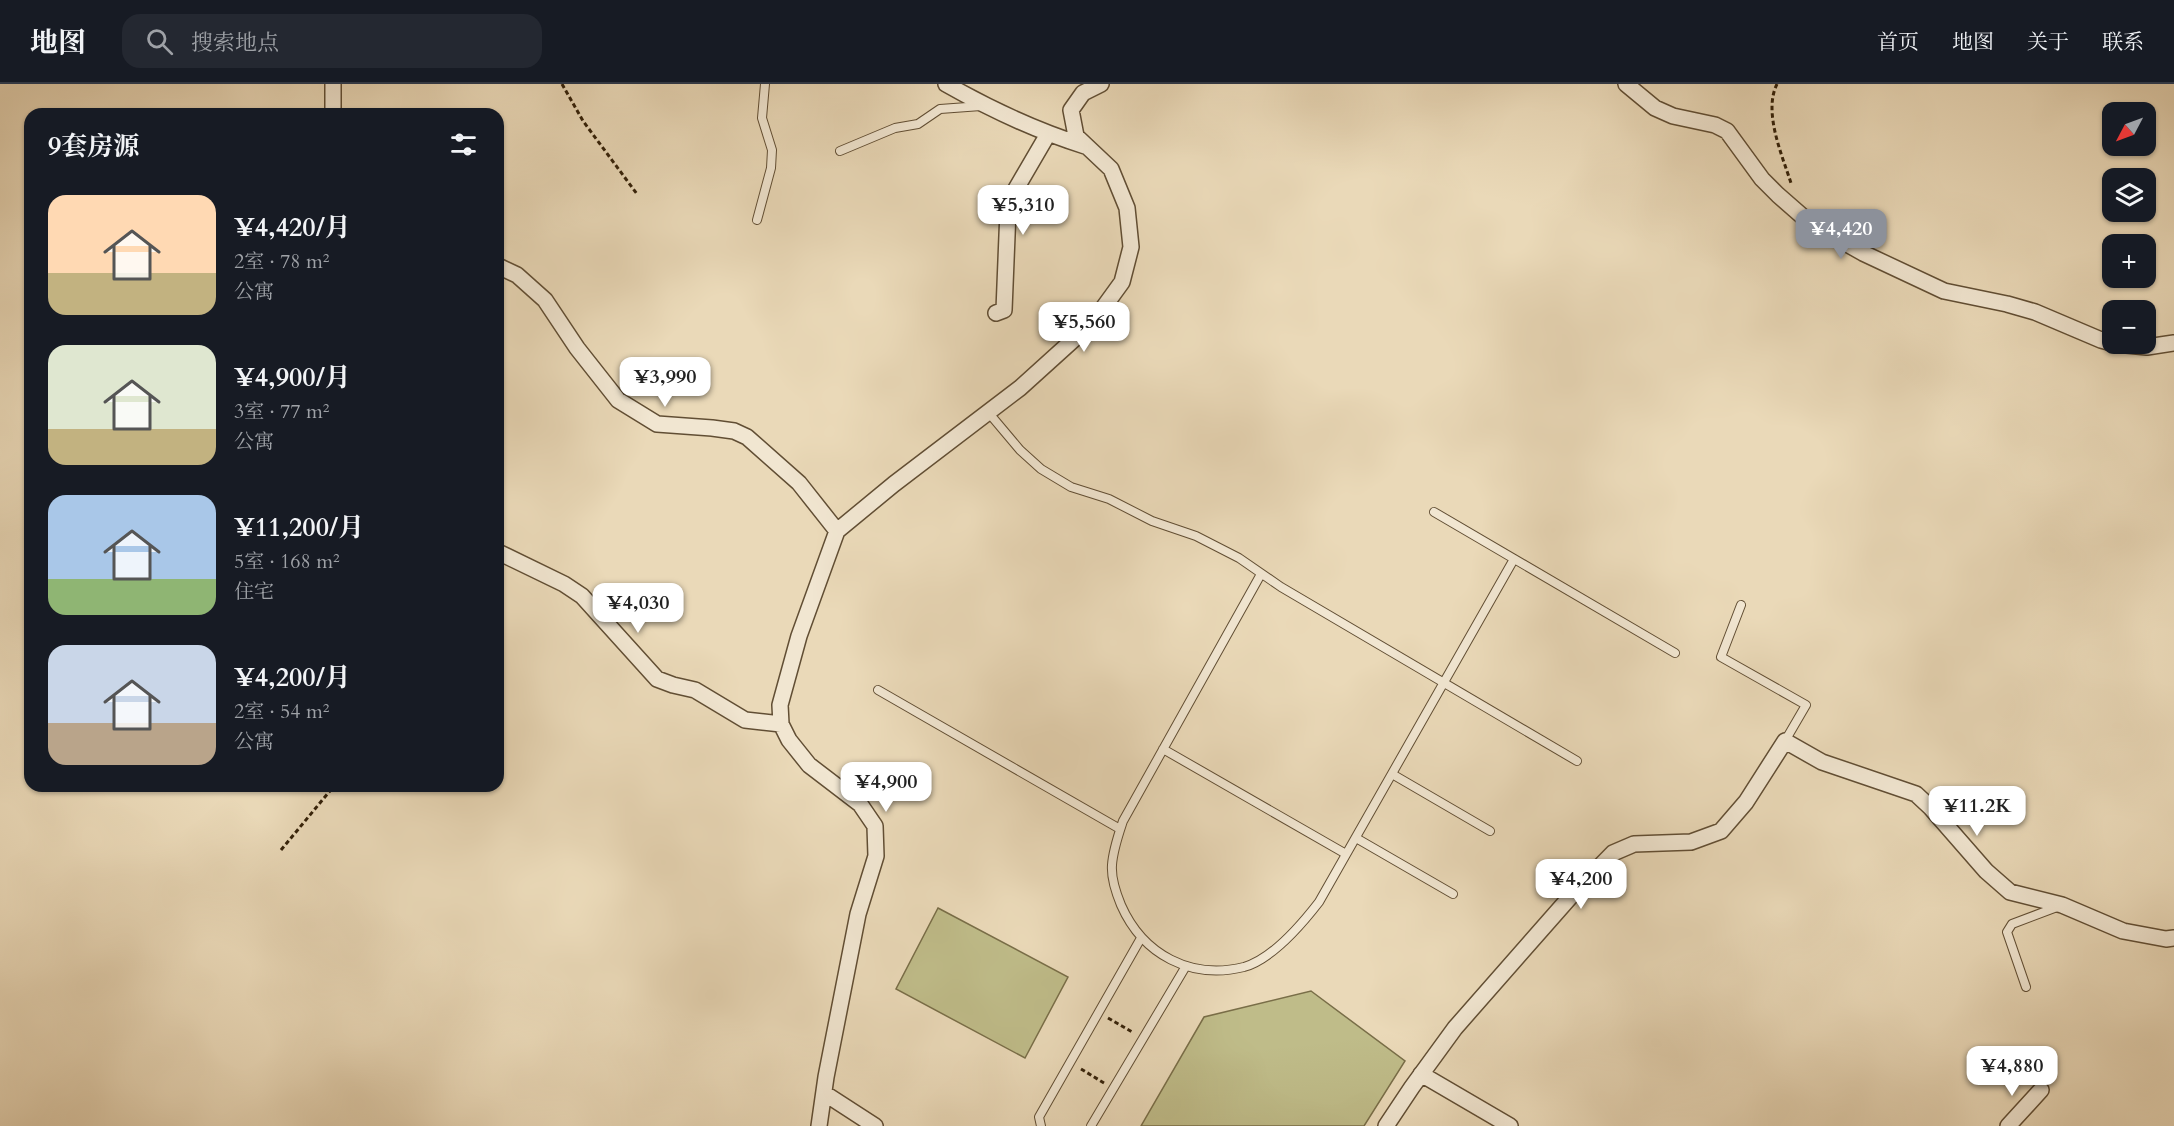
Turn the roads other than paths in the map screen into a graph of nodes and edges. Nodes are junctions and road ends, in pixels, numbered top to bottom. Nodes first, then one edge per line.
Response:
1 (333, 84) edge
2 (765, 84) edge
3 (946, 84) edge
4 (1101, 84) edge
5 (1626, 84) edge
6 (989, 106) junction
7 (333, 108) edge
8 (1048, 134) junction
9 (1088, 147) junction
10 (840, 151) dead end
11 (757, 220) dead end
12 (504, 269) edge
13 (996, 313) dead end
14 (2102, 340) edge
15 (2174, 343) edge
16 (2156, 346) edge
17 (988, 412) junction
18 (1434, 512) dead end
19 (837, 531) junction
20 (504, 555) edge
21 (1514, 559) junction
22 (1261, 574) junction
23 (1741, 605) dead end
24 (1675, 653) dead end
25 (1444, 682) junction
26 (878, 690) dead end
27 (781, 724) junction
28 (1785, 741) junction
29 (1163, 749) junction
30 (1577, 761) dead end
31 (1392, 774) junction
32 (1120, 829) junction
33 (1490, 831) dead end
34 (1356, 838) junction
35 (1346, 854) junction
36 (1453, 894) dead end
37 (2062, 905) junction
38 (1141, 938) junction
39 (2174, 938) edge
40 (1186, 966) junction
41 (2026, 987) dead end
42 (1421, 1074) junction
43 (2041, 1090) dead end
44 (824, 1093) junction
45 (819, 1126) edge
46 (875, 1126) edge
47 (1041, 1126) edge
48 (1091, 1126) edge
49 (1386, 1126) edge
50 (1510, 1126) edge
51 (2008, 1126) edge

1 - 7 street
2 - 11 lane
3 - 6 street
4 - 9 street
5 - 14 street
6 - 8 street
6 - 10 lane
8 - 9 street
8 - 13 street
9 - 17 street
12 - 19 street
15 - 16 street
17 - 19 street
17 - 22 lane
18 - 21 lane
19 - 27 street
20 - 27 street
21 - 24 lane
21 - 25 lane
22 - 25 lane
22 - 29 lane
23 - 28 lane
25 - 30 lane
25 - 31 lane
26 - 32 lane
27 - 44 street
28 - 37 street
28 - 42 street
29 - 32 lane
29 - 35 lane
31 - 33 lane
31 - 34 lane
32 - 38 lane
34 - 35 lane
34 - 36 lane
35 - 40 lane
37 - 39 street
37 - 41 lane
38 - 40 lane
38 - 47 lane
40 - 48 lane
42 - 49 street
42 - 50 street
43 - 51 street
44 - 45 street
44 - 46 street

